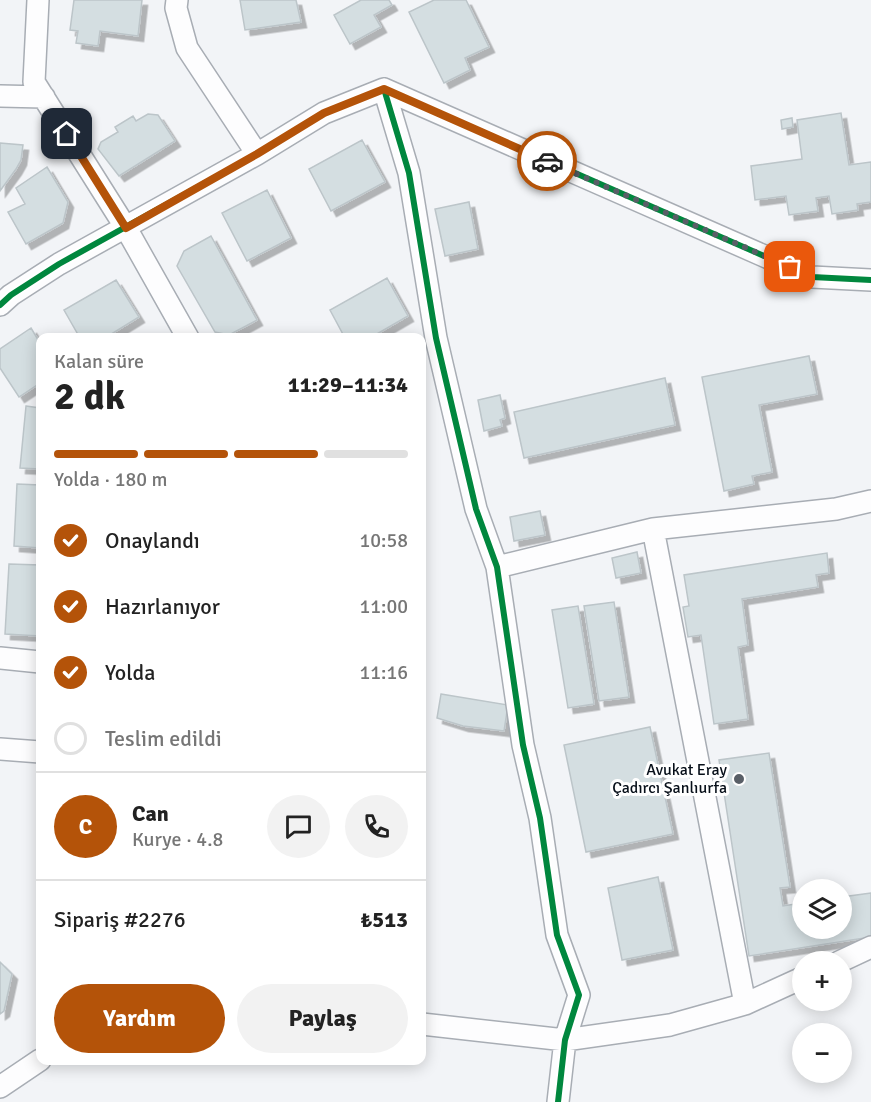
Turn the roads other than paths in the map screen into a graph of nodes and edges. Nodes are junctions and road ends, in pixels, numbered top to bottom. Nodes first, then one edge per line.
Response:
1 (38, 0) edge
2 (177, 0) edge
3 (384, 89) junction
4 (0, 96) edge
5 (44, 97) junction
6 (257, 154) junction
7 (126, 228) junction
8 (871, 280) edge
9 (0, 305) edge
10 (185, 333) edge
11 (871, 501) edge
12 (653, 529) junction
13 (497, 567) junction
14 (0, 658) edge
15 (36, 662) edge
16 (0, 749) edge
17 (36, 752) edge
18 (871, 947) edge
19 (852, 956) edge
20 (792, 983) edge
21 (745, 1004) junction
22 (426, 1024) edge
23 (565, 1040) junction
24 (36, 1063) edge
25 (0, 1087) edge
26 (558, 1102) edge

1 - 5 street
2 - 6 street
3 - 6 street
3 - 8 street
3 - 13 street
4 - 5 street
5 - 7 street
6 - 7 street
7 - 9 street
7 - 10 street
11 - 12 street
12 - 13 street
12 - 21 street
13 - 23 street
14 - 15 street
16 - 17 street
18 - 19 street
20 - 21 street
21 - 23 street
22 - 23 street
23 - 26 street
24 - 25 street

